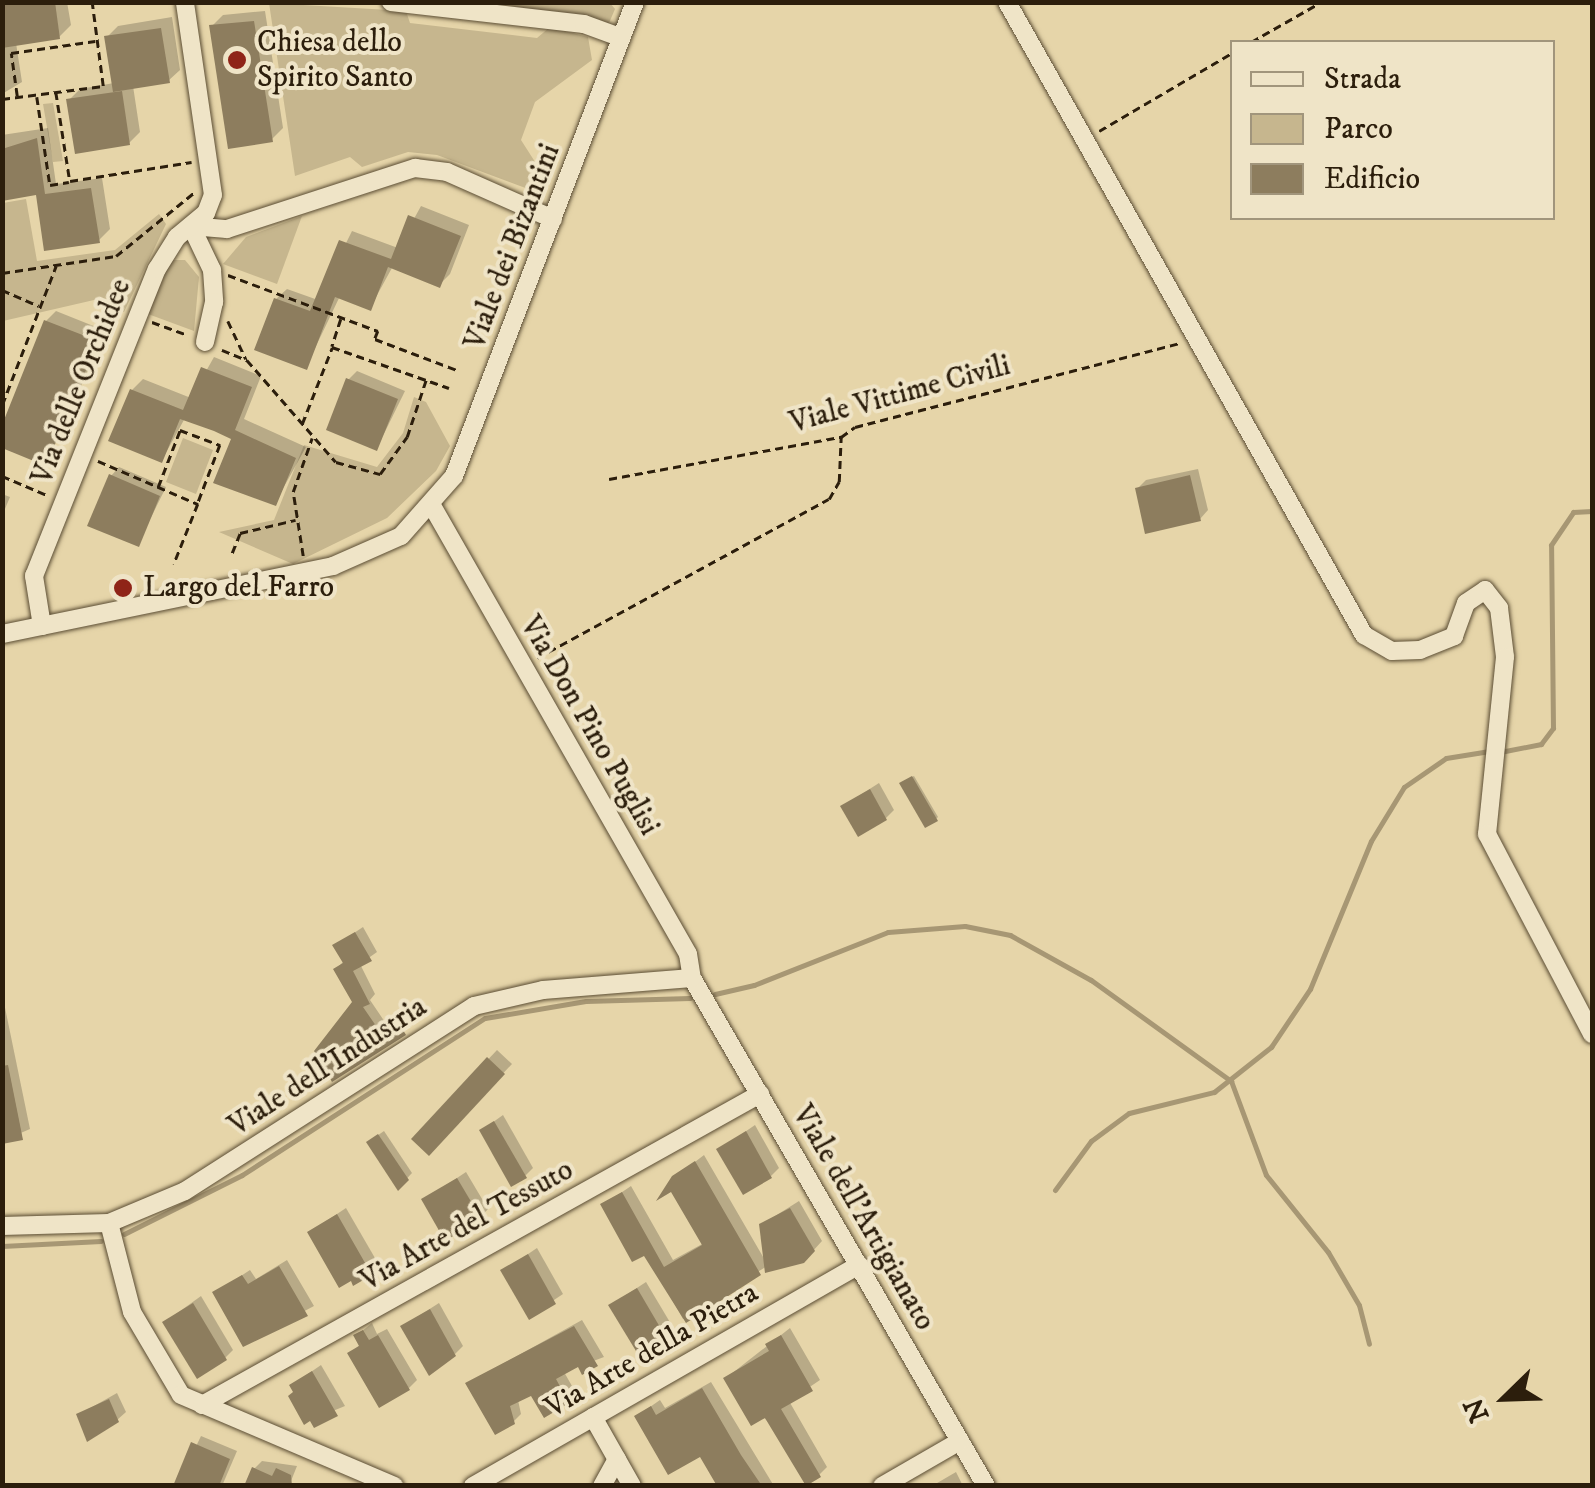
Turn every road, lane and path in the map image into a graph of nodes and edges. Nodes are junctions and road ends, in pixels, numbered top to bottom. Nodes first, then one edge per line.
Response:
1 (92, 2) edge
2 (184, 2) edge
3 (391, 2) edge
4 (635, 2) edge
5 (1008, 2) edge
6 (1321, 2) edge
7 (622, 38) junction
8 (1254, 40) edge
9 (97, 41) junction
10 (1230, 54) edge
11 (56, 92) junction
12 (36, 95) junction
13 (18, 97) junction
14 (2, 99) edge
15 (1085, 139) junction
16 (198, 172) dead end
17 (70, 182) junction
18 (200, 184) dead end
19 (553, 220) junction
20 (190, 226) junction
21 (56, 264) junction
22 (2, 272) edge
23 (222, 288) dead end
24 (2, 290) edge
25 (40, 306) junction
26 (138, 317) junction
27 (341, 318) junction
28 (228, 319) dead end
29 (1199, 338) junction
30 (206, 342) junction
31 (332, 347) junction
32 (246, 360) junction
33 (456, 370) dead end
34 (426, 380) junction
35 (449, 388) dead end
36 (2, 405) edge
37 (302, 425) junction
38 (313, 437) junction
39 (841, 438) junction
40 (82, 455) junction
41 (2, 476) edge
42 (609, 479) dead end
43 (158, 487) junction
44 (63, 502) junction
45 (198, 504) junction
46 (430, 504) junction
47 (296, 520) junction
48 (232, 553) dead end
49 (174, 564) dead end
50 (306, 572) junction
51 (42, 626) junction
52 (2, 634) edge
53 (523, 666) junction
54 (692, 978) junction
55 (1592, 1034) edge
56 (760, 1094) junction
57 (109, 1224) junction
58 (2, 1226) edge
59 (859, 1266) junction
60 (202, 1406) junction
61 (593, 1417) junction
62 (960, 1441) junction
63 (616, 1459) junction
64 (394, 1486) edge
65 (473, 1486) edge
66 (602, 1486) edge
67 (632, 1486) edge
68 (882, 1486) edge
69 (986, 1486) edge

1 - 9 path
2 - 20 street, Via delle Orchidee
3 - 7 street
4 - 7 street, Viale dei Bizantini
5 - 15 street
6 - 8 path
7 - 19 street, Viale dei Bizantini
9 - 11 path
9 - 13 path
10 - 15 path
11 - 12 path
11 - 17 path
12 - 13 path
12 - 17 path
13 - 14 path
15 - 29 street
16 - 17 path
18 - 21 path
19 - 20 street
19 - 46 street, Viale dei Bizantini
20 - 26 street, Via delle Orchidee
20 - 30 street
21 - 22 path
21 - 25 path
23 - 27 path
24 - 25 path
25 - 36 path
26 - 30 path
26 - 40 street, Via delle Orchidee
27 - 31 path
27 - 33 path
28 - 32 path
29 - 39 path, Viale Vittime Civili
29 - 55 street
30 - 32 path
31 - 34 path
31 - 37 path
32 - 37 path
34 - 35 path
34 - 38 path
37 - 38 path
38 - 47 path
39 - 42 path, Viale Vittime Civili
39 - 53 path
40 - 43 path
40 - 44 street, Via delle Orchidee
41 - 44 path
43 - 45 path
43 - 45 path
44 - 51 street, Via delle Orchidee
45 - 49 path
46 - 50 street, Viale dei Bizantini
46 - 53 street, Via Don Pino Puglisi
47 - 48 path
47 - 50 path
50 - 51 street, Viale dei Bizantini
51 - 52 street, Viale dei Bizantini
53 - 54 street, Via Don Pino Puglisi
54 - 56 street, Viale dell'Artigianato
54 - 57 street, Viale dell'Industria
56 - 59 street, Viale dell'Artigianato
56 - 60 street, Via Arte del Tessuto
57 - 58 street, Viale dell'Industria
57 - 60 street
59 - 61 street, Via Arte della Pietra
59 - 62 street, Viale dell'Artigianato
60 - 64 street
61 - 63 street
61 - 65 street, Via Arte della Pietra
62 - 68 street
62 - 69 street, Viale dell'Artigianato
63 - 66 street
63 - 67 street

